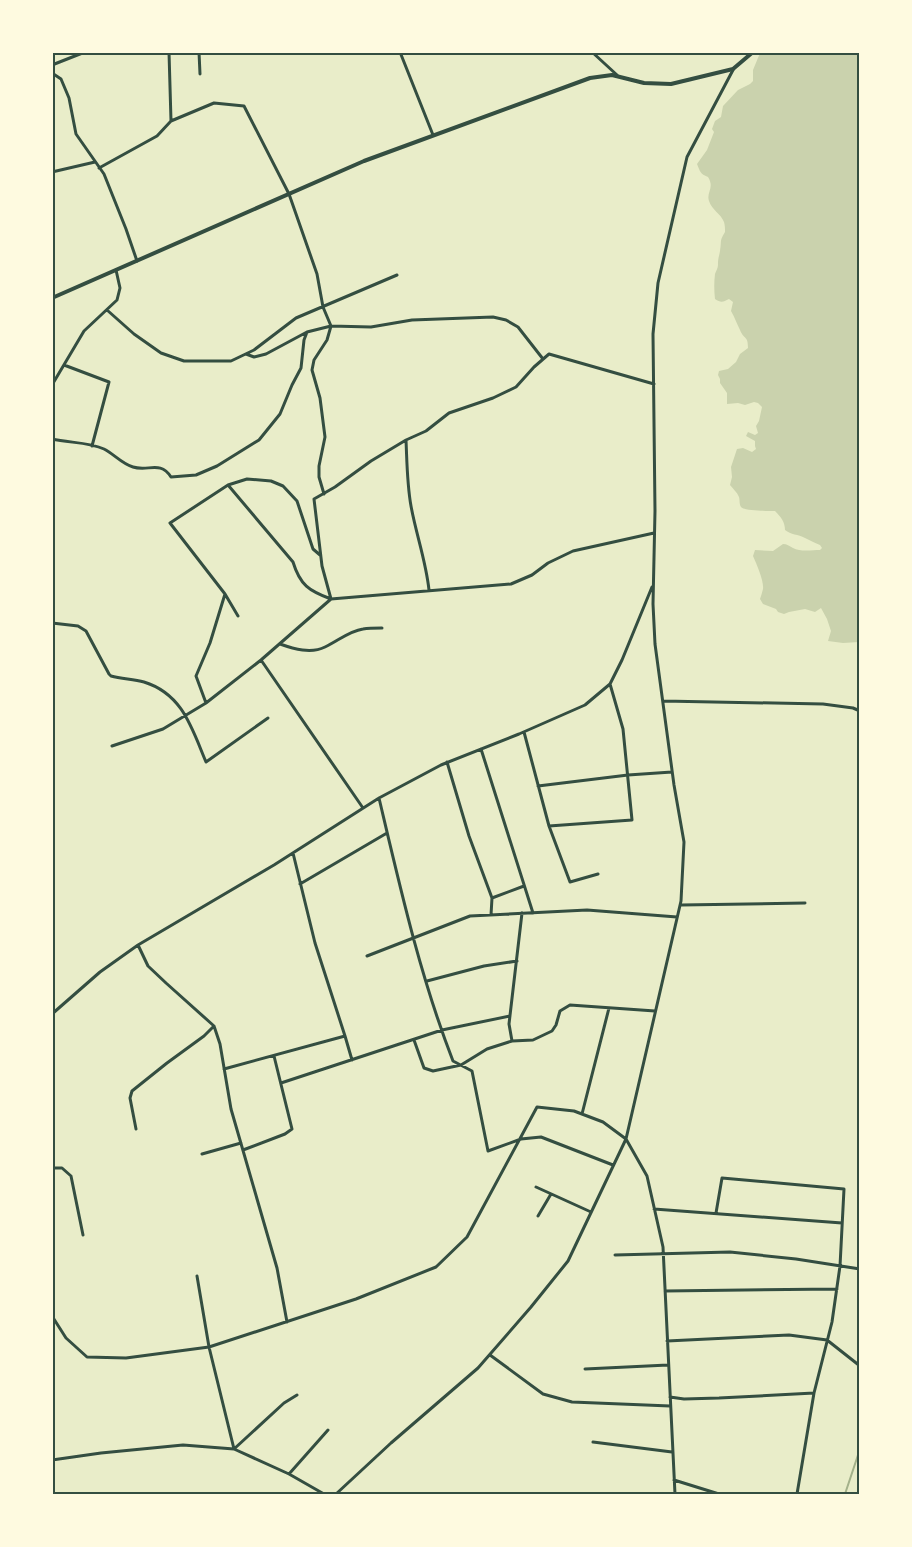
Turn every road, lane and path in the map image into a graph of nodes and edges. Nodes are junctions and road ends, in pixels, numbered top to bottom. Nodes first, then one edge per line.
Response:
1 (85, 52) edge
2 (169, 52) edge
3 (199, 52) edge
4 (400, 52) edge
5 (592, 52) edge
6 (753, 52) edge
7 (52, 65) edge
8 (733, 69) junction
9 (52, 73) edge
10 (200, 74) dead end
11 (619, 76) junction
12 (171, 122) junction
13 (433, 135) junction
14 (95, 162) junction
15 (99, 168) junction
16 (52, 171) edge
17 (289, 194) junction
18 (137, 261) junction
19 (116, 270) junction
20 (397, 275) dead end
21 (52, 298) edge
22 (323, 307) junction
23 (107, 310) junction
24 (331, 326) junction
25 (307, 332) junction
26 (246, 354) junction
27 (543, 359) junction
28 (64, 365) junction
29 (654, 384) junction
30 (52, 385) edge
31 (52, 439) edge
32 (406, 440) junction
33 (92, 446) junction
34 (228, 485) junction
35 (324, 494) junction
36 (654, 533) junction
37 (321, 557) junction
38 (653, 584) junction
39 (429, 590) junction
40 (225, 594) junction
41 (332, 599) junction
42 (238, 616) dead end
43 (52, 623) edge
44 (382, 628) dead end
45 (280, 644) junction
46 (261, 660) junction
47 (610, 684) junction
48 (663, 701) junction
49 (206, 703) junction
50 (860, 711) edge
51 (186, 715) junction
52 (268, 718) dead end
53 (524, 732) junction
54 (112, 746) dead end
55 (481, 749) junction
56 (447, 762) junction
57 (672, 772) junction
58 (628, 775) junction
59 (538, 786) junction
60 (379, 798) junction
61 (363, 808) junction
62 (549, 826) junction
63 (387, 833) junction
64 (293, 853) junction
65 (598, 874) dead end
66 (300, 884) junction
67 (524, 886) junction
68 (492, 898) junction
69 (805, 903) dead end
70 (680, 905) junction
71 (522, 913) junction
72 (532, 913) junction
73 (491, 915) junction
74 (677, 917) junction
75 (413, 938) junction
76 (138, 945) junction
77 (367, 956) dead end
78 (517, 961) junction
79 (427, 981) junction
80 (609, 1008) junction
81 (655, 1011) junction
82 (52, 1014) edge
83 (510, 1016) junction
84 (214, 1026) junction
85 (442, 1030) junction
86 (345, 1036) junction
87 (414, 1040) junction
88 (512, 1041) junction
89 (274, 1056) junction
90 (352, 1060) junction
91 (461, 1065) junction
92 (224, 1070) junction
93 (281, 1083) junction
94 (582, 1114) junction
95 (136, 1129) dead end
96 (521, 1139) junction
97 (626, 1139) junction
98 (241, 1143) junction
99 (243, 1150) junction
100 (202, 1154) dead end
101 (613, 1166) junction
102 (52, 1168) edge
103 (536, 1187) dead end
104 (551, 1194) junction
105 (654, 1209) junction
106 (591, 1212) junction
107 (716, 1213) junction
108 (538, 1216) dead end
109 (842, 1223) junction
110 (83, 1234) dead end
111 (663, 1253) junction
112 (615, 1255) dead end
113 (840, 1266) junction
114 (860, 1269) edge
115 (197, 1276) dead end
116 (837, 1289) junction
117 (665, 1291) junction
118 (52, 1316) edge
119 (287, 1322) junction
120 (827, 1340) junction
121 (667, 1341) junction
122 (209, 1347) junction
123 (490, 1355) junction
124 (668, 1365) junction
125 (860, 1366) edge
126 (585, 1369) dead end
127 (814, 1393) junction
128 (297, 1395) dead end
129 (670, 1397) junction
130 (670, 1406) junction
131 (328, 1430) dead end
132 (593, 1442) dead end
133 (234, 1449) junction
134 (672, 1452) junction
135 (52, 1460) edge
136 (289, 1474) junction
137 (674, 1480) junction
138 (324, 1494) edge
139 (336, 1494) edge
140 (675, 1494) edge
141 (719, 1494) edge
142 (797, 1494) edge

1 - 7 street
2 - 12 street
3 - 10 street
4 - 13 street
5 - 11 street
6 - 8 street
8 - 11 street
8 - 29 street
9 - 14 street
11 - 13 street
12 - 15 street
12 - 17 street
13 - 17 street
14 - 15 street
14 - 16 street
15 - 18 street
17 - 18 street
17 - 22 street
18 - 19 street
19 - 21 street
19 - 23 street
20 - 22 street
22 - 24 street
22 - 26 street
23 - 26 street
23 - 28 street
24 - 25 street
24 - 27 street
24 - 35 street
25 - 26 street
25 - 33 street
27 - 29 street
27 - 32 street
28 - 30 street
28 - 33 street
29 - 36 street
31 - 33 street
32 - 35 street
32 - 39 street
34 - 37 street
34 - 40 street
34 - 41 street
35 - 37 street
36 - 38 street
36 - 39 street
37 - 41 street
38 - 47 street
38 - 48 street
39 - 41 street
40 - 42 street
40 - 49 street
41 - 45 street
43 - 51 street
44 - 45 street
45 - 46 street
46 - 49 street
46 - 61 street
47 - 53 street
47 - 58 street
48 - 50 street
48 - 57 street
49 - 51 street
51 - 52 street
51 - 54 street
53 - 55 street
53 - 59 street
55 - 56 street
55 - 67 street
56 - 60 street
56 - 68 street
57 - 58 street
57 - 70 street
58 - 59 street
58 - 62 street
59 - 62 street
60 - 61 street
60 - 63 street
61 - 64 street
62 - 65 street
63 - 66 street
63 - 75 street
64 - 66 street
64 - 76 street
66 - 86 street
67 - 68 street
67 - 72 street
68 - 73 street
69 - 70 street
70 - 74 street
71 - 72 street
71 - 73 street
71 - 78 street
72 - 74 street
73 - 75 street
74 - 81 street
75 - 77 street
75 - 79 street
76 - 82 street
76 - 84 street
78 - 79 street
78 - 83 street
79 - 85 street
80 - 81 street
80 - 88 street
80 - 94 street
81 - 97 street
83 - 85 street
83 - 88 street
84 - 92 street
84 - 95 street
85 - 87 street
85 - 91 street
86 - 89 street
86 - 90 street
87 - 90 street
87 - 91 street
88 - 91 street
89 - 92 street
89 - 93 street
90 - 93 street
91 - 96 street
92 - 98 street
93 - 99 street
94 - 96 street
94 - 97 street
96 - 101 street
96 - 119 street
97 - 101 street
97 - 105 street
98 - 99 street
98 - 100 street
99 - 119 street
101 - 106 street
102 - 110 street
103 - 104 street
104 - 106 street
104 - 108 street
105 - 107 street
105 - 111 street
106 - 123 street
107 - 109 street
107 - 109 street
109 - 113 street
111 - 112 street
111 - 113 street
111 - 117 street
113 - 114 street
113 - 116 street
115 - 122 street
116 - 117 street
116 - 120 street
117 - 121 street
118 - 122 street
119 - 122 street
120 - 121 street
120 - 125 street
120 - 127 street
121 - 124 street
122 - 133 street
123 - 130 street
123 - 139 street
124 - 126 street
124 - 129 street
127 - 129 street
127 - 142 street
128 - 133 street
129 - 130 street
130 - 134 street
131 - 136 street
132 - 134 street
133 - 135 street
133 - 136 street
134 - 137 street
136 - 138 street
137 - 140 street
137 - 141 street

